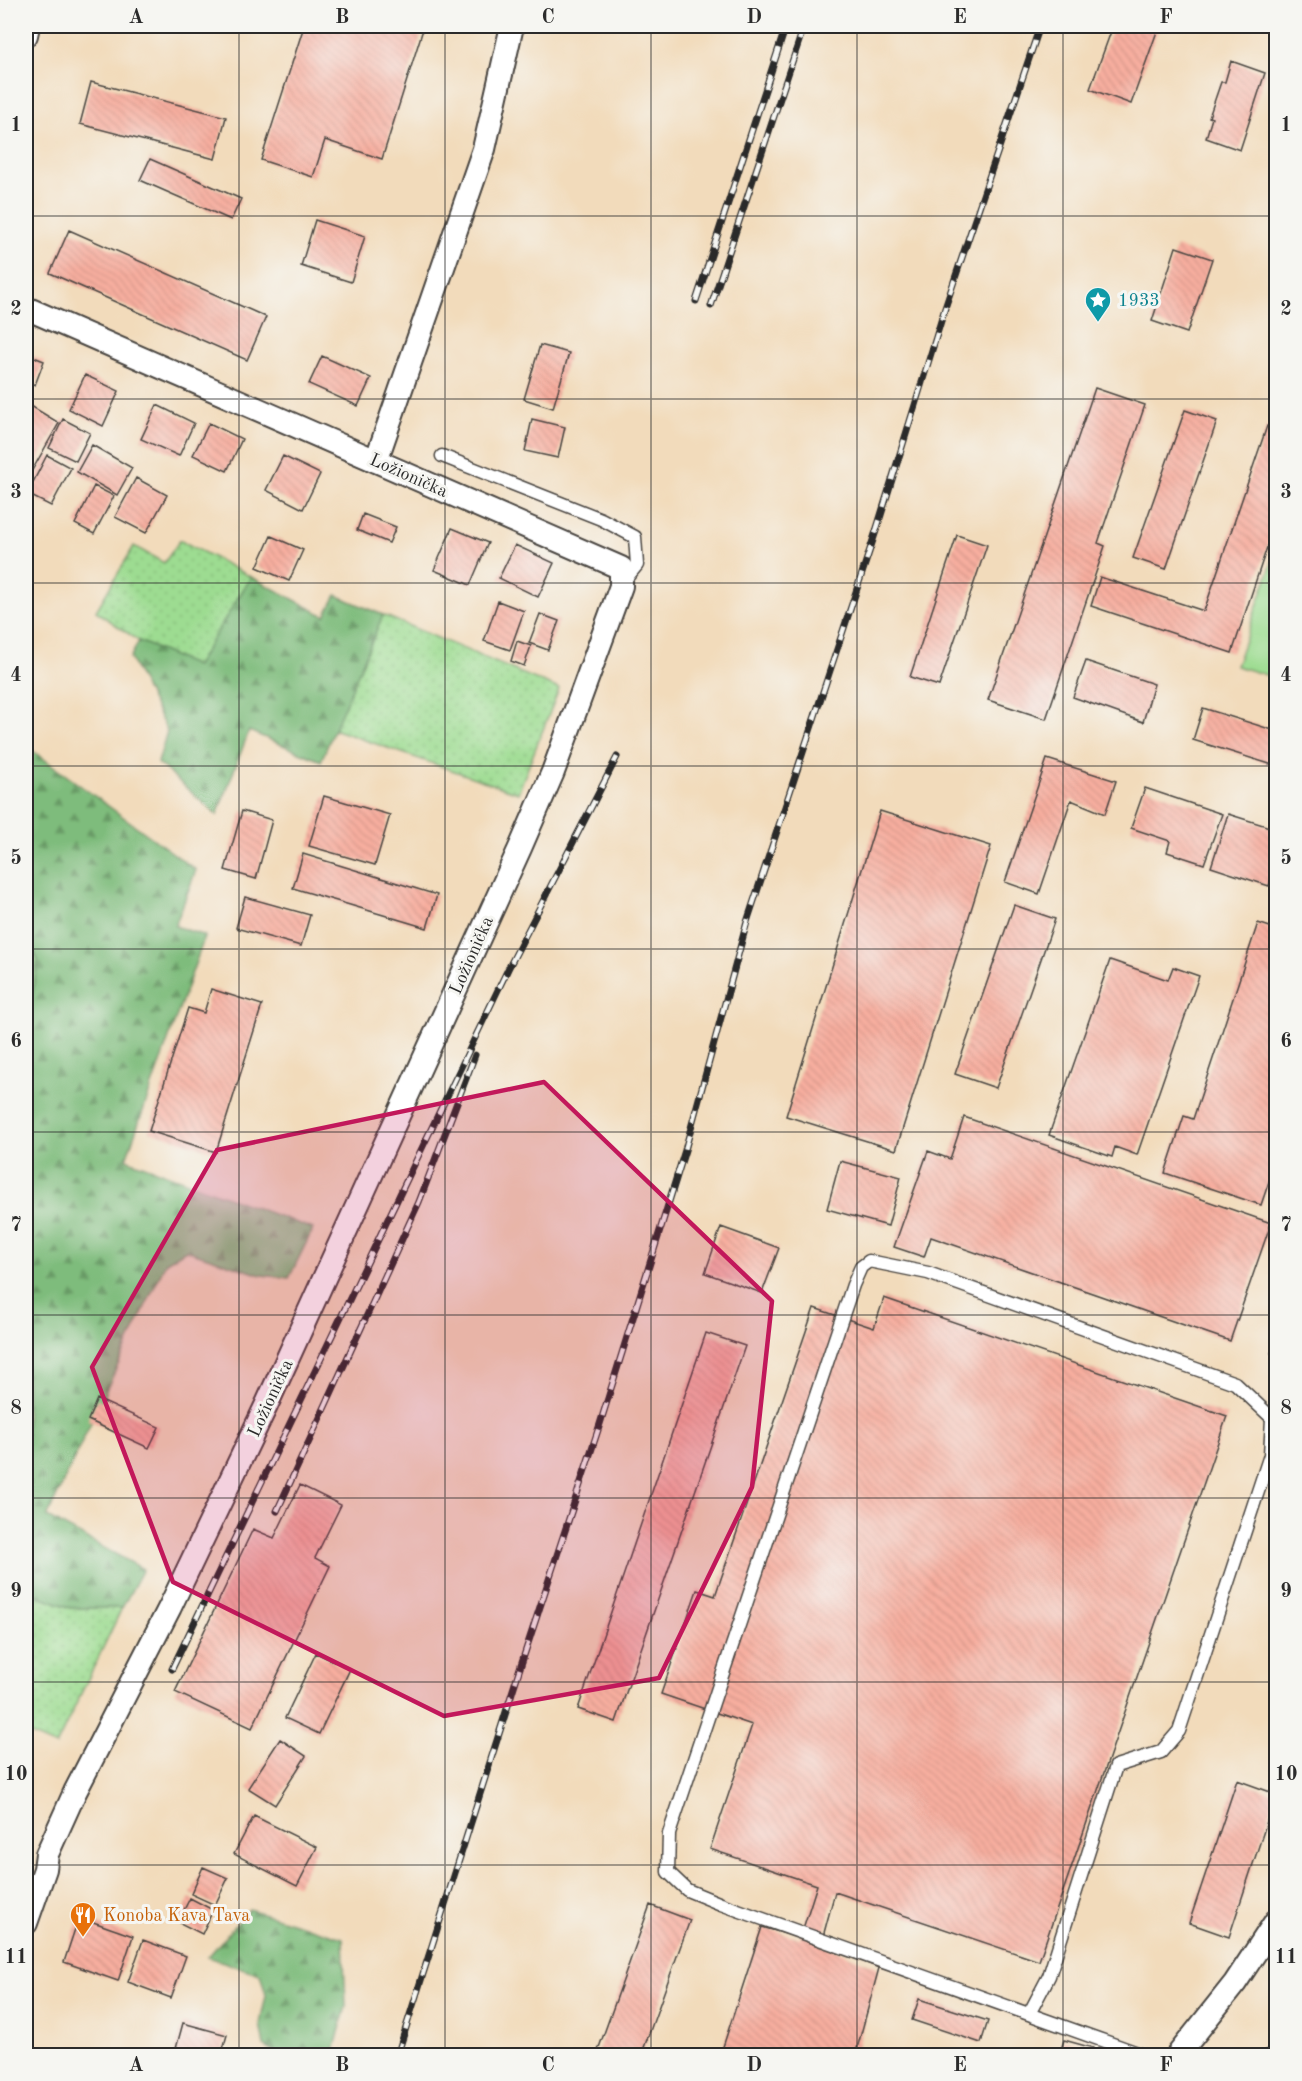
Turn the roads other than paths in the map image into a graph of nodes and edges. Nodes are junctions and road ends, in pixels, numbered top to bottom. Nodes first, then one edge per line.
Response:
1 (28, 26) edge
2 (513, 26) edge
3 (26, 35) edge
4 (26, 308) edge
5 (442, 456) dead end
6 (376, 461) junction
7 (621, 586) junction
8 (1276, 1921) edge
9 (26, 1923) edge
10 (1029, 2014) junction
11 (1146, 2055) edge
12 (1177, 2055) edge

1 - 3 street
2 - 6 street
4 - 6 street, Ložionička
5 - 7 lane
6 - 7 street, Ložionička
7 - 9 street, Ložionička
8 - 12 street
10 - 10 lane
10 - 11 lane

